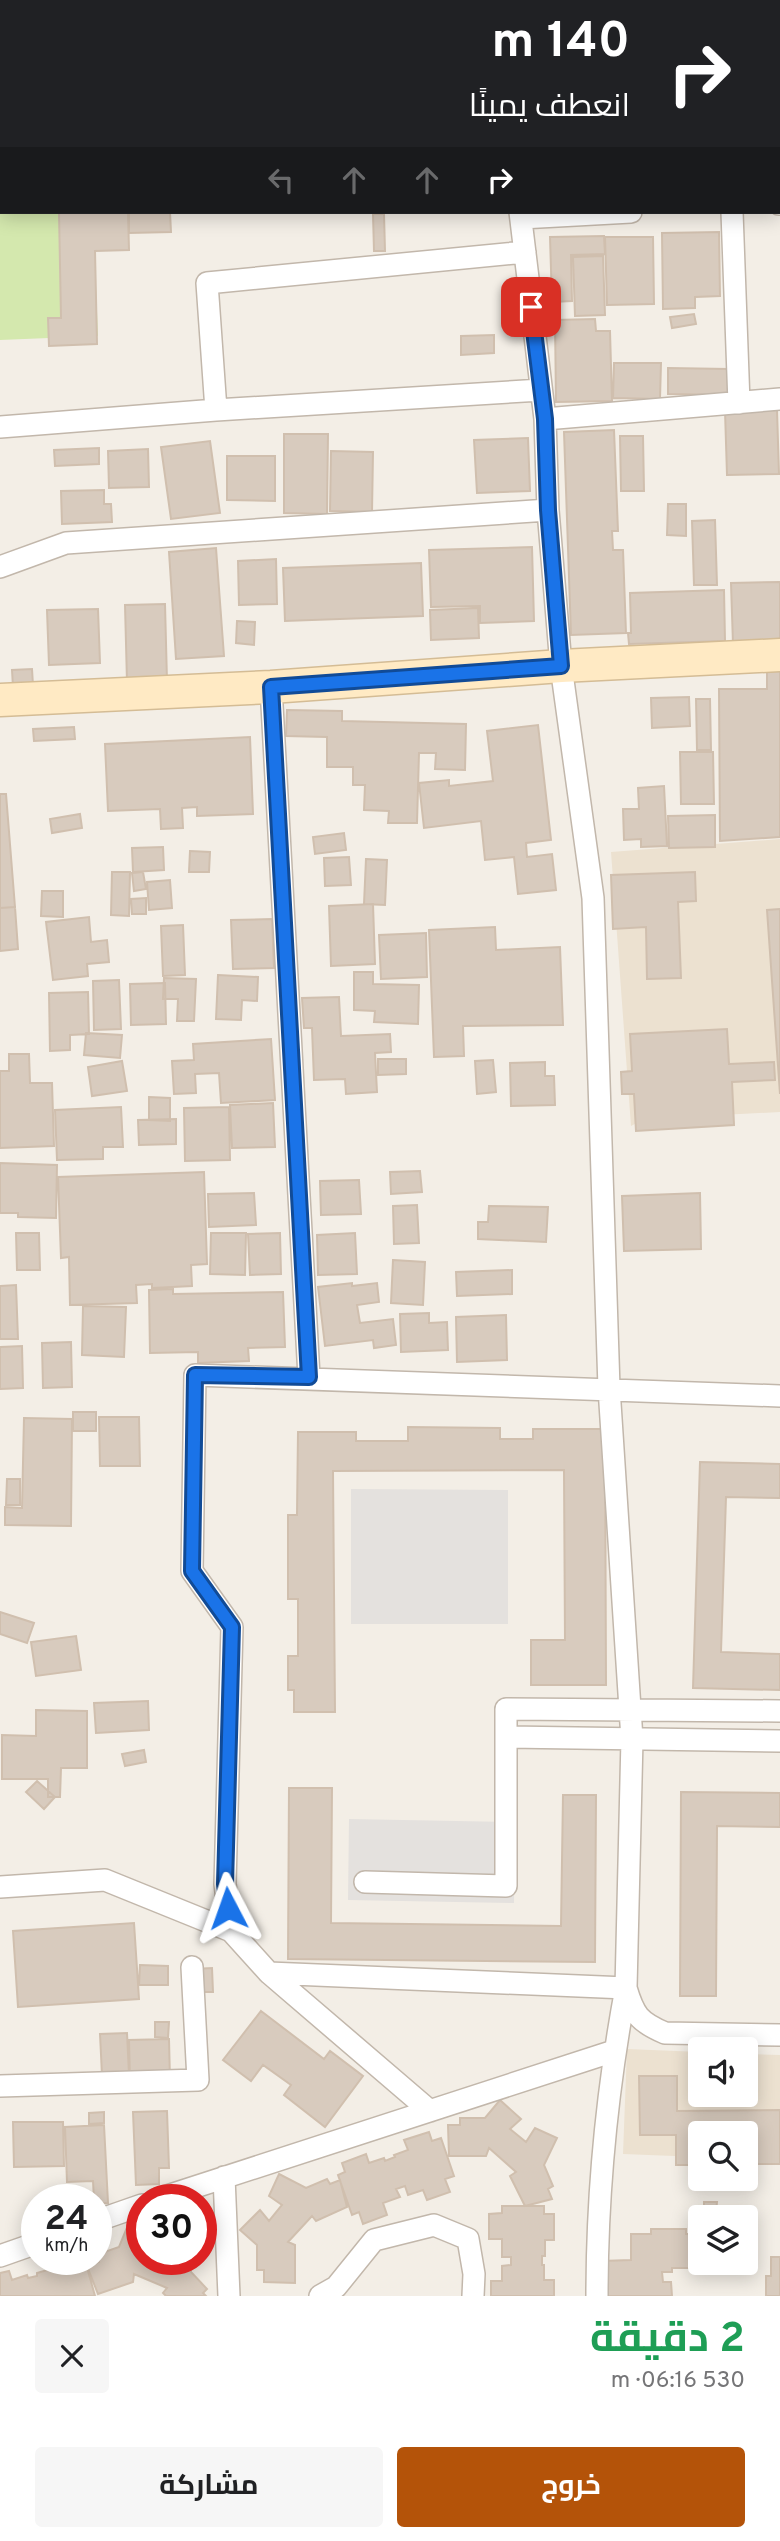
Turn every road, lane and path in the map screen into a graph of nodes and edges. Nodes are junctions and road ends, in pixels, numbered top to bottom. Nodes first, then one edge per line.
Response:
1 (558, 214) edge
2 (732, 214) edge
3 (521, 215) edge
4 (525, 252) junction
5 (541, 390) junction
6 (780, 399) edge
7 (739, 403) junction
8 (216, 410) junction
9 (545, 419) junction
10 (0, 427) edge
11 (548, 510) junction
12 (0, 567) edge
13 (780, 655) edge
14 (561, 666) junction
15 (271, 687) junction
16 (0, 700) edge
17 (309, 1377) junction
18 (608, 1388) junction
19 (780, 1396) edge
20 (631, 1710) junction
21 (780, 1711) edge
22 (507, 1737) junction
23 (632, 1739) junction
24 (780, 1741) edge
25 (365, 1882) dead end
26 (0, 1887) edge
27 (231, 1931) junction
28 (192, 1967) dead end
29 (269, 1973) junction
30 (626, 1989) junction
31 (780, 2035) edge
32 (614, 2051) junction
33 (0, 2086) edge
34 (430, 2111) junction
35 (224, 2177) junction
36 (203, 2184) edge
37 (21, 2249) edge
38 (0, 2256) edge
39 (229, 2296) edge
40 (320, 2296) edge
41 (474, 2296) edge
42 (597, 2296) edge

1 - 3 street
2 - 7 street
3 - 4 street
4 - 5 street
4 - 8 street
5 - 8 street
5 - 9 street
6 - 7 street
7 - 9 street
8 - 10 street
9 - 11 street
11 - 12 street
11 - 14 street
13 - 14 street
14 - 15 street
14 - 18 street
15 - 16 street
15 - 17 street
17 - 18 street
17 - 27 street
18 - 19 street
18 - 20 street
20 - 21 street
20 - 22 street
20 - 23 street
22 - 23 street
22 - 25 street
23 - 24 street
23 - 30 street
26 - 27 street
27 - 29 street
28 - 33 street
29 - 30 street
29 - 34 street
30 - 31 street
30 - 32 street
32 - 34 street
32 - 42 street
34 - 35 street
35 - 36 street
35 - 39 street
37 - 38 street
40 - 41 street

